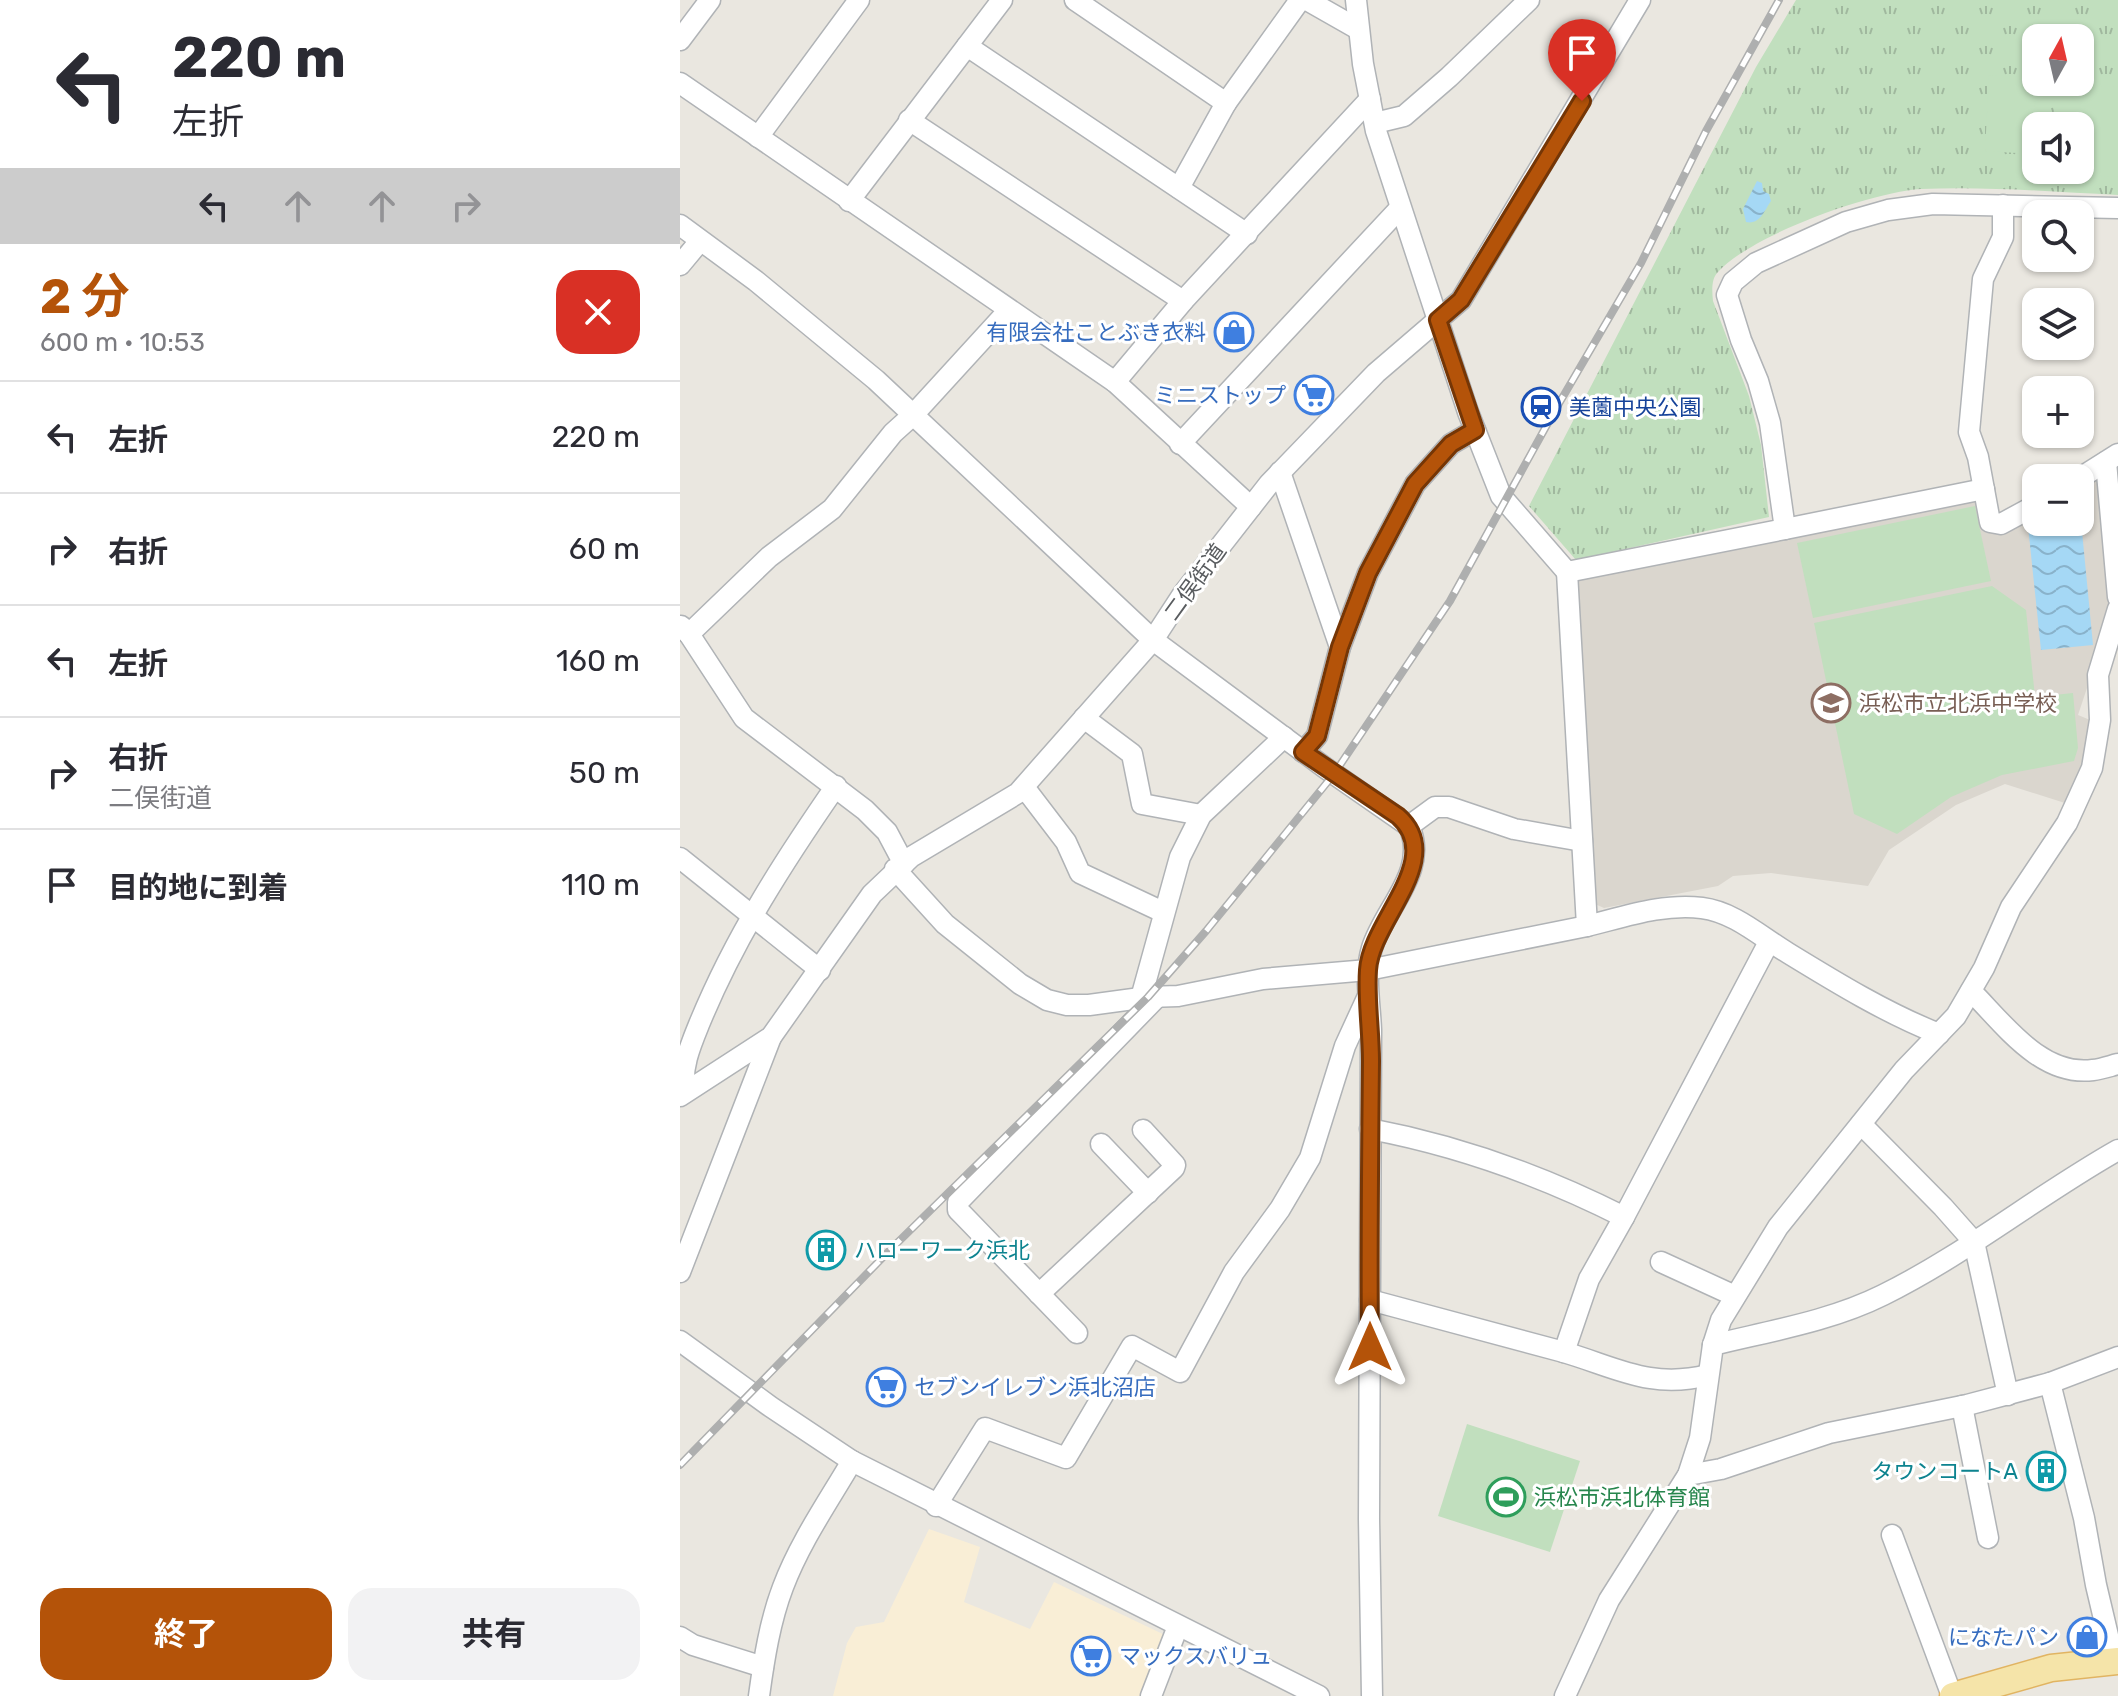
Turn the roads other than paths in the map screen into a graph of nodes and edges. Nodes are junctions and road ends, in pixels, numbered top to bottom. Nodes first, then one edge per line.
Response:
1 (710, 0) edge
2 (859, 0) edge
3 (1002, 0) edge
4 (1075, 0) edge
5 (1300, 0) edge
6 (1307, 0) edge
7 (1356, 0) edge
8 (1529, 0) edge
9 (1640, 0) edge
10 (1358, 29) junction
11 (680, 40) edge
12 (967, 46) junction
13 (680, 83) edge
14 (1370, 99) junction
15 (1226, 103) junction
16 (909, 120) junction
17 (1375, 123) junction
18 (758, 137) junction
19 (1179, 188) junction
20 (849, 201) junction
21 (2003, 205) junction
22 (1400, 208) junction
23 (2118, 208) edge
24 (680, 225) edge
25 (1247, 234) junction
26 (700, 241) junction
27 (680, 265) edge
28 (1183, 301) junction
29 (1009, 310) junction
30 (1438, 320) junction
31 (1115, 382) junction
32 (913, 415) junction
33 (1475, 430) junction
34 (1180, 444) junction
35 (2112, 458) edge
36 (2094, 469) edge
37 (1280, 472) junction
38 (1984, 489) junction
39 (1251, 507) junction
40 (2022, 513) edge
41 (1785, 529) junction
42 (1567, 572) junction
43 (2118, 597) edge
44 (2118, 609) edge
45 (685, 630) edge
46 (1153, 640) junction
47 (1340, 647) junction
48 (1084, 718) junction
49 (2109, 723) edge
50 (1284, 737) junction
51 (1303, 752) junction
52 (836, 786) junction
53 (1024, 787) junction
54 (1201, 815) junction
55 (1409, 826) junction
56 (1582, 841) junction
57 (680, 858) edge
58 (900, 867) junction
59 (1163, 912) junction
60 (752, 914) junction
61 (1587, 926) junction
62 (1769, 942) junction
63 (820, 970) junction
64 (1368, 970) junction
65 (1971, 991) junction
66 (1369, 993) junction
67 (1149, 997) junction
68 (1939, 1034) junction
69 (771, 1037) junction
70 (2118, 1064) edge
71 (682, 1094) edge
72 (1861, 1124) junction
73 (1370, 1129) junction
74 (1143, 1130) dead end
75 (1101, 1144) dead end
76 (2118, 1150) edge
77 (1148, 1193) junction
78 (1624, 1217) junction
79 (1974, 1242) junction
80 (1661, 1262) dead end
81 (680, 1272) edge
82 (1039, 1294) junction
83 (1735, 1296) junction
84 (1370, 1300) junction
85 (1077, 1333) dead end
86 (680, 1341) edge
87 (1713, 1345) junction
88 (1564, 1352) junction
89 (2118, 1357) edge
90 (1708, 1375) junction
91 (2050, 1383) junction
92 (2008, 1395) junction
93 (1962, 1406) junction
94 (852, 1461) junction
95 (1688, 1475) junction
96 (936, 1506) junction
97 (1892, 1535) dead end
98 (1988, 1538) dead end
99 (1178, 1626) junction
100 (680, 1637) edge
101 (2116, 1661) edge
102 (763, 1667) junction
103 (1966, 1694) edge
104 (759, 1696) edge
105 (1151, 1696) edge
106 (1319, 1696) edge
107 (1372, 1696) edge
108 (1565, 1696) edge

1 - 11 street
2 - 18 street
3 - 12 street
4 - 15 street
5 - 15 street
6 - 10 street
7 - 10 street
8 - 17 street
9 - 30 street, 二俣街道
10 - 14 street
12 - 16 street
12 - 19 street
13 - 18 street
14 - 17 street
14 - 25 street
15 - 19 street
16 - 20 street
16 - 28 street
17 - 22 street
18 - 20 street
19 - 25 street
20 - 29 street
21 - 23 street
21 - 38 street
21 - 41 street
22 - 30 street
22 - 34 street
24 - 26 street
25 - 28 street
26 - 27 street
26 - 32 street
28 - 31 street
29 - 31 street
29 - 32 street
30 - 33 street
30 - 37 street, 二俣街道
31 - 34 street
32 - 45 street
32 - 46 street
33 - 42 street
33 - 47 street
34 - 39 street
35 - 36 street
35 - 43 street
37 - 39 street, 二俣街道
37 - 47 street
38 - 40 street
38 - 41 street
39 - 46 street, 二俣街道
41 - 42 street
42 - 56 street
44 - 49 street
45 - 52 street
46 - 48 street, 二俣街道
46 - 50 street
47 - 51 street
48 - 53 street, 二俣街道
48 - 54 street
49 - 65 street
50 - 51 street
50 - 54 street
51 - 55 street
52 - 58 street
52 - 60 street
53 - 58 street, 二俣街道
53 - 59 street
54 - 59 street
55 - 56 street
55 - 64 street
56 - 61 street
57 - 60 street
58 - 63 street, 二俣街道
58 - 67 street
59 - 67 street
60 - 63 street
60 - 71 street
61 - 62 street
61 - 64 street
62 - 68 street
62 - 78 street
63 - 69 street, 二俣街道
64 - 66 street
64 - 67 street
65 - 68 street
65 - 70 street
66 - 73 street
66 - 96 street
67 - 82 street
68 - 72 street
69 - 71 street, 二俣街道
69 - 81 street
72 - 79 street
72 - 83 street
73 - 78 street
73 - 84 street
74 - 77 street
75 - 77 street
76 - 79 street
77 - 82 street
78 - 88 street
79 - 87 street
79 - 92 street
80 - 83 street
82 - 85 street
83 - 87 street
84 - 88 street
84 - 107 street
86 - 94 street
87 - 90 street
88 - 90 street
89 - 91 street
90 - 95 street
91 - 92 street
91 - 101 street
92 - 93 street
93 - 95 street
93 - 98 street
94 - 96 street
94 - 102 street
95 - 108 street
96 - 99 street
97 - 103 street
99 - 105 street
99 - 106 street
100 - 102 street
101 - 103 main road
102 - 104 street

